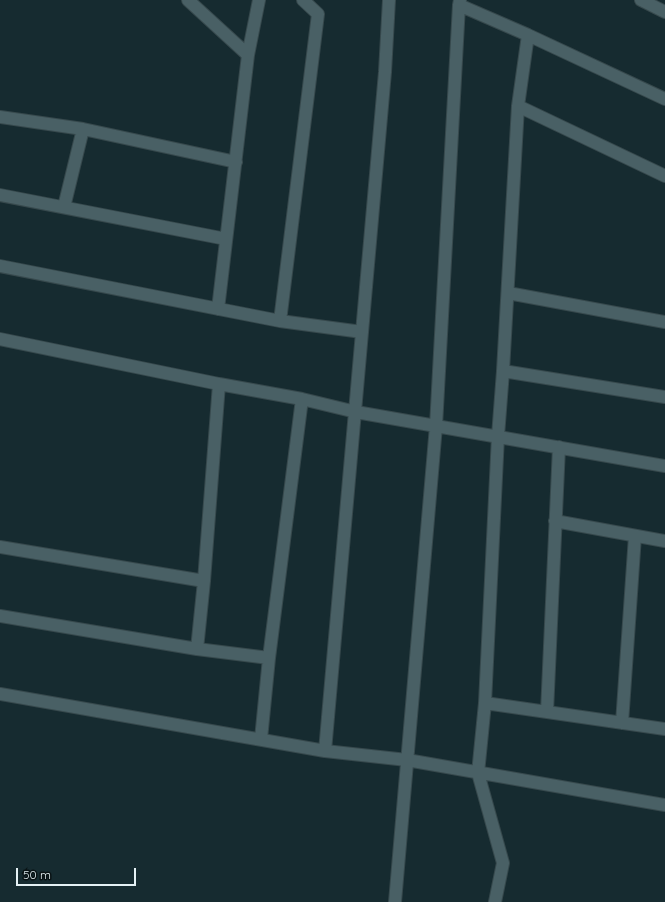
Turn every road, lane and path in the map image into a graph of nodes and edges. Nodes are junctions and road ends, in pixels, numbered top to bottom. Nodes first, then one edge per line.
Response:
1 (188, 0) edge
2 (259, 0) edge
3 (303, 0) edge
4 (389, 0) edge
5 (641, 0) edge
6 (460, 2) edge
7 (665, 12) edge
8 (528, 35) junction
9 (248, 55) junction
10 (665, 99) edge
11 (518, 106) junction
12 (0, 117) edge
13 (83, 129) junction
14 (236, 162) junction
15 (665, 176) edge
16 (0, 195) edge
17 (64, 207) junction
18 (226, 239) junction
19 (0, 266) edge
20 (508, 293) junction
21 (218, 309) junction
22 (280, 321) junction
23 (665, 322) edge
24 (362, 332) junction
25 (0, 339) edge
26 (503, 371) junction
27 (219, 384) junction
28 (665, 397) edge
29 (302, 399) junction
30 (356, 412) junction
31 (436, 426) junction
32 (498, 436) junction
33 (559, 447) junction
34 (665, 466) edge
35 (555, 521) junction
36 (635, 536) junction
37 (665, 541) edge
38 (0, 547) edge
39 (204, 581) junction
40 (0, 616) edge
41 (197, 649) junction
42 (269, 658) junction
43 (0, 694) edge
44 (485, 703) junction
45 (546, 712) junction
46 (622, 723) junction
47 (665, 729) edge
48 (261, 739) junction
49 (325, 751) junction
50 (407, 760) junction
51 (478, 773) junction
52 (665, 805) edge
53 (394, 902) edge
54 (495, 902) edge

1 - 9 street
2 - 9 street
3 - 22 street
4 - 24 street
5 - 7 street
6 - 8 street
6 - 31 street
8 - 10 street
8 - 11 street
9 - 14 street
11 - 15 street
11 - 20 street
12 - 13 street
13 - 14 street
13 - 17 street
14 - 18 street
16 - 17 street
17 - 18 street
18 - 21 street
19 - 21 street
20 - 23 street
20 - 26 street
21 - 22 street
22 - 24 street
24 - 30 street
25 - 27 street
26 - 28 street
26 - 32 street
27 - 29 street
27 - 39 street
29 - 30 street
29 - 42 street
30 - 31 street
30 - 49 street
31 - 32 street
31 - 50 street
32 - 33 street
32 - 44 street
33 - 34 street
33 - 35 street
35 - 36 street
35 - 45 street
36 - 37 street
36 - 46 street
38 - 39 street
39 - 41 street
40 - 41 street
41 - 42 street
42 - 48 street
43 - 48 street
44 - 45 street
44 - 51 street
45 - 46 street
46 - 47 street
48 - 49 street
49 - 50 street
50 - 51 street
50 - 53 street
51 - 52 street
51 - 54 street

